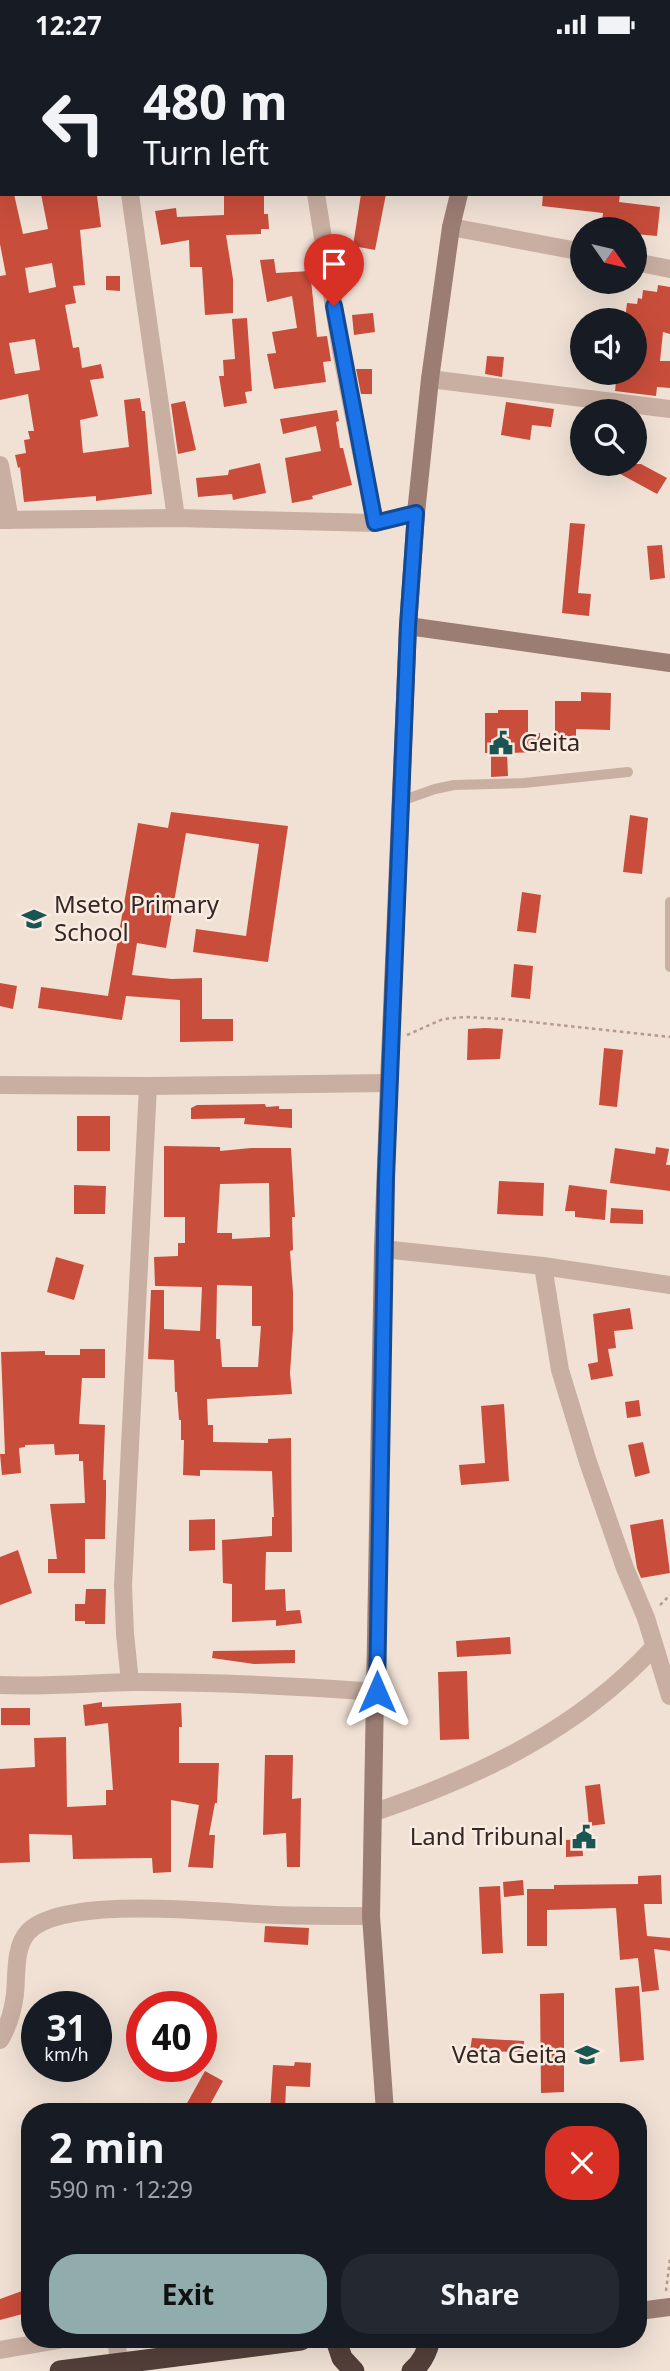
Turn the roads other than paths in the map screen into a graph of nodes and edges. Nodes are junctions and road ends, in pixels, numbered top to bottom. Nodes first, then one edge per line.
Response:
1 (130, 196) edge
2 (316, 196) edge
3 (459, 196) edge
4 (451, 227) junction
5 (570, 250) edge
6 (648, 265) edge
7 (670, 269) edge
8 (430, 379) junction
9 (670, 409) edge
10 (0, 465) edge
11 (416, 513) junction
12 (176, 518) junction
13 (5, 520) edge
14 (375, 523) junction
15 (408, 626) junction
16 (670, 663) edge
17 (628, 772) dead end
18 (401, 801) junction
19 (670, 902) edge
20 (670, 937) edge
21 (670, 967) edge
22 (389, 1083) junction
23 (0, 1085) edge
24 (148, 1086) junction
25 (383, 1249) junction
26 (543, 1266) junction
27 (670, 1286) edge
28 (654, 1647) junction
29 (130, 1682) junction
30 (0, 1685) edge
31 (377, 1692) junction
32 (670, 1696) edge
33 (375, 1812) junction
34 (371, 1916) junction
35 (0, 2040) edge
36 (384, 2103) edge
37 (667, 2307) edge
38 (647, 2310) edge
39 (21, 2346) edge
40 (117, 2348) edge
41 (238, 2348) edge
42 (338, 2348) edge
43 (429, 2348) edge
44 (0, 2350) edge
45 (119, 2363) junction
46 (86, 2369) edge
47 (60, 2371) edge
48 (354, 2371) edge
49 (412, 2371) edge

1 - 12 street
2 - 14 street
3 - 4 street
4 - 5 street
4 - 8 street
6 - 7 street
8 - 9 street
8 - 11 street
10 - 13 street
11 - 14 street
11 - 15 street
12 - 13 street
12 - 14 street
15 - 16 street
15 - 18 street
17 - 18 lane
18 - 22 street
19 - 20 lane
20 - 21 lane
22 - 24 street
22 - 25 street
23 - 24 street
24 - 29 street
25 - 26 street
25 - 31 street
26 - 27 street
26 - 28 street
28 - 32 street
28 - 33 street
29 - 30 street
29 - 31 street
31 - 33 street
33 - 34 street
34 - 35 street
34 - 36 street
37 - 38 street
39 - 44 street
40 - 45 street
41 - 45 highway
42 - 48 highway
43 - 49 highway
45 - 46 highway
46 - 47 highway

